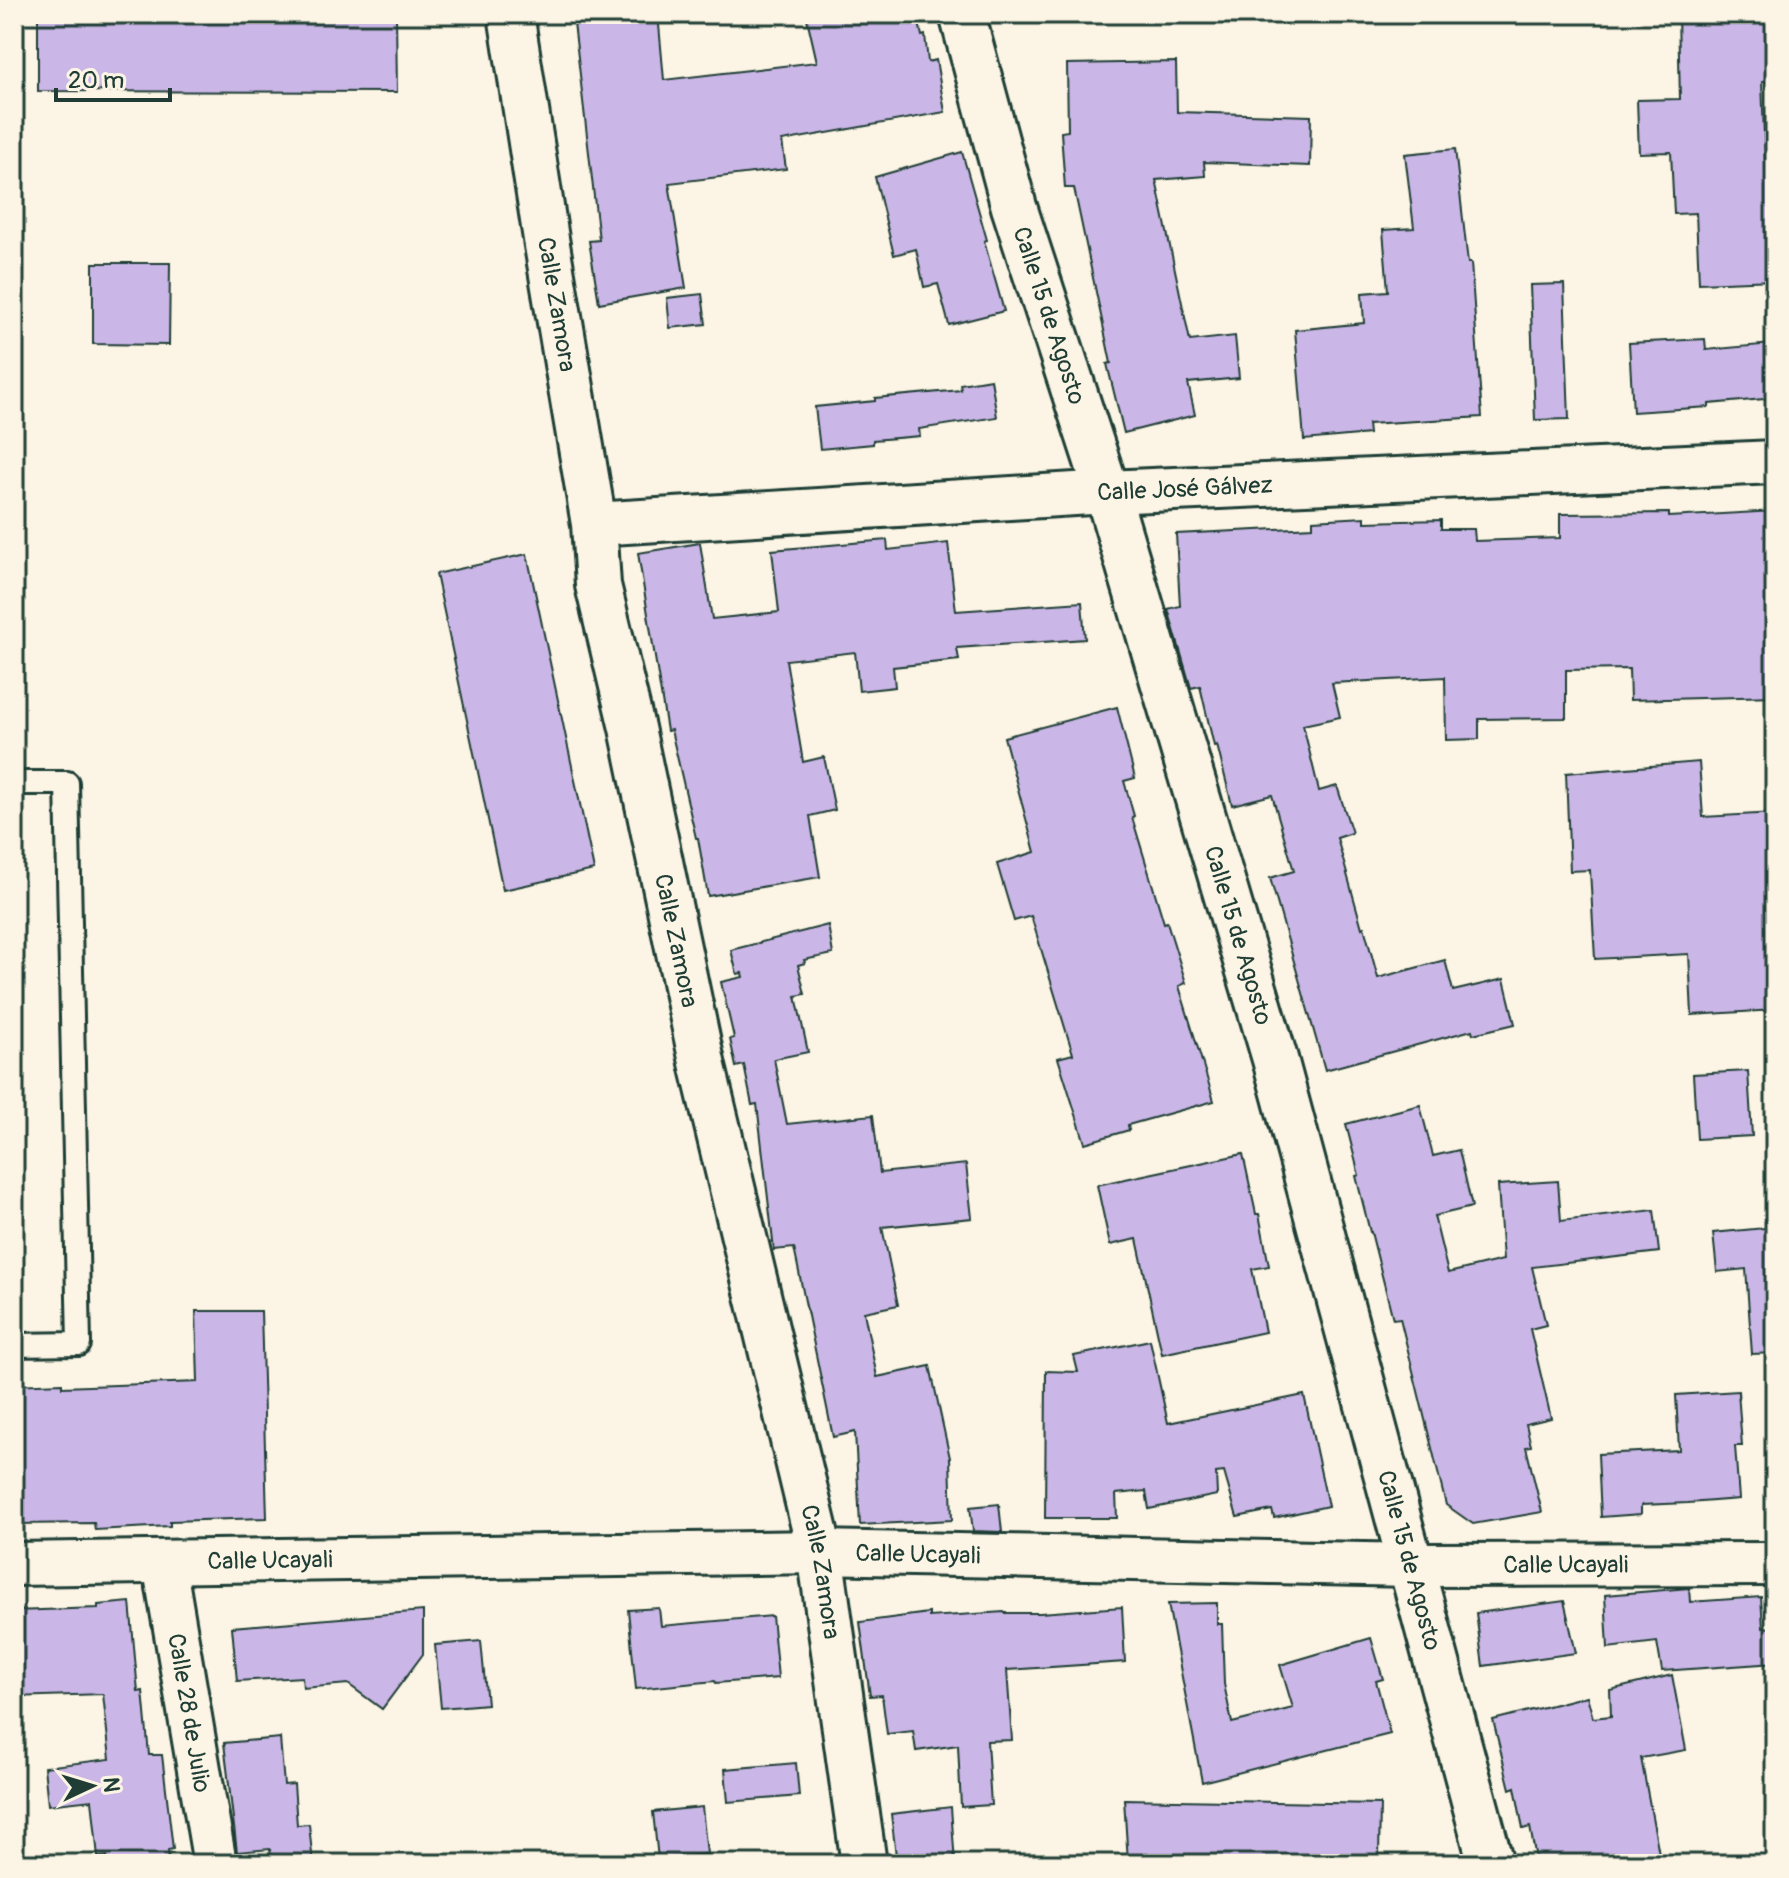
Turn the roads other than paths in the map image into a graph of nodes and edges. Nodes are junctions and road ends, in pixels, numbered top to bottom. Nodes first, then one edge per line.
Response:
1 (511, 14) edge
2 (962, 14) edge
3 (1775, 462) edge
4 (1107, 492) junction
5 (594, 524) junction
6 (14, 783) edge
7 (14, 1345) edge
8 (820, 1552) junction
9 (164, 1563) junction
10 (14, 1564) edge
11 (1775, 1564) edge
12 (1410, 1565) junction
13 (215, 1864) edge
14 (864, 1864) edge
15 (1491, 1864) edge

1 - 5 street, Calle Zamora
2 - 4 street, Calle 15 de Agosto
3 - 4 street, Calle José Gálvez
4 - 5 street, Calle José Gálvez
4 - 12 street, Calle 15 de Agosto
5 - 8 street, Calle Zamora
6 - 7 lane
8 - 9 street, Calle Ucayali
8 - 12 street, Calle Ucayali
8 - 14 street, Calle Zamora
9 - 10 street, Calle Ucayali
9 - 13 street, Calle 28 de Julio
11 - 12 street, Calle Ucayali
12 - 15 street, Calle 15 de Agosto

